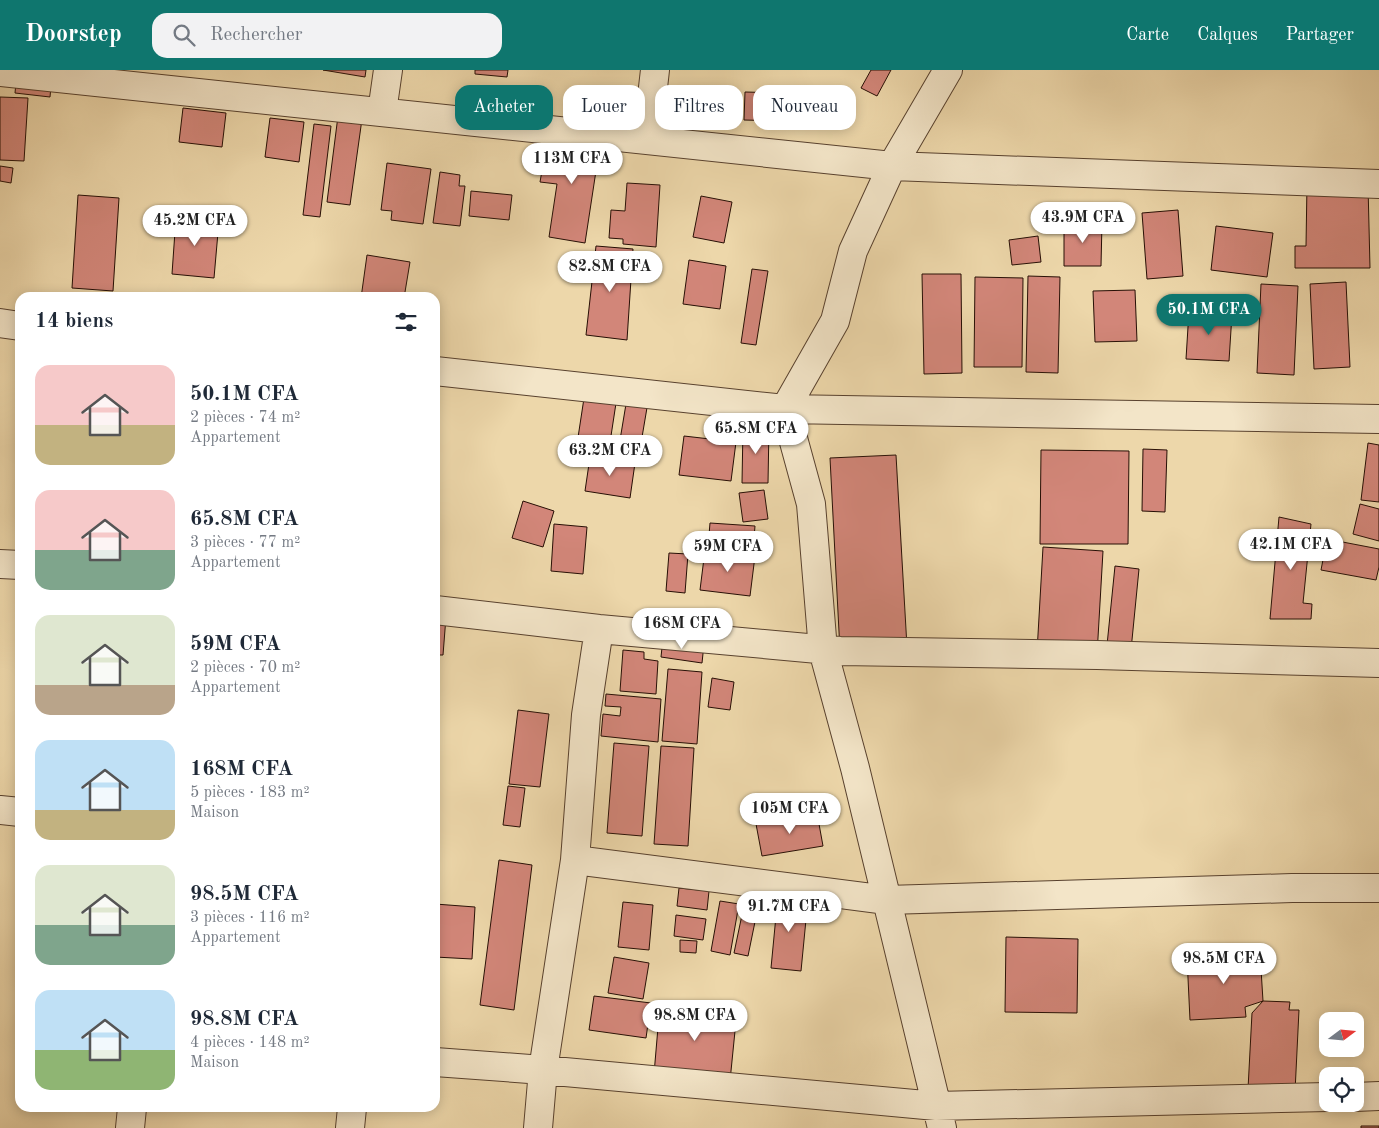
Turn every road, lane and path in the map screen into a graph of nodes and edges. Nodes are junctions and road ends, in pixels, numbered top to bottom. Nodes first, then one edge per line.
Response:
1 (388, 70) edge
2 (655, 70) edge
3 (948, 70) edge
4 (0, 72) edge
5 (174, 80) edge
6 (382, 112) junction
7 (647, 140) junction
8 (892, 166) junction
9 (1379, 184) edge
10 (0, 323) edge
11 (15, 325) edge
12 (440, 372) edge
13 (785, 409) junction
14 (1379, 419) edge
15 (0, 564) edge
16 (15, 566) edge
17 (440, 611) edge
18 (599, 629) junction
19 (823, 650) junction
20 (1379, 663) edge
21 (0, 810) edge
22 (15, 812) edge
23 (575, 860) junction
24 (1379, 888) edge
25 (887, 900) junction
26 (440, 1062) edge
27 (543, 1070) junction
28 (1379, 1096) edge
29 (1319, 1097) edge
30 (1364, 1097) edge
31 (132, 1112) edge
32 (352, 1112) edge
33 (939, 1117) edge
34 (130, 1128) edge
35 (350, 1128) edge
36 (538, 1128) edge

1 - 6 street
2 - 7 street
3 - 8 street
4 - 5 street
5 - 6 street
6 - 7 street
7 - 8 street
8 - 9 street
8 - 13 street
10 - 11 street
12 - 13 street
13 - 14 street
13 - 19 street
15 - 16 street
17 - 18 street
18 - 19 street
18 - 23 street
19 - 20 street
19 - 25 street
21 - 22 street
23 - 25 street
23 - 27 street
24 - 25 street
25 - 33 street
26 - 27 street
27 - 33 street
27 - 36 street
28 - 30 street
29 - 33 street
31 - 34 street
32 - 35 street

